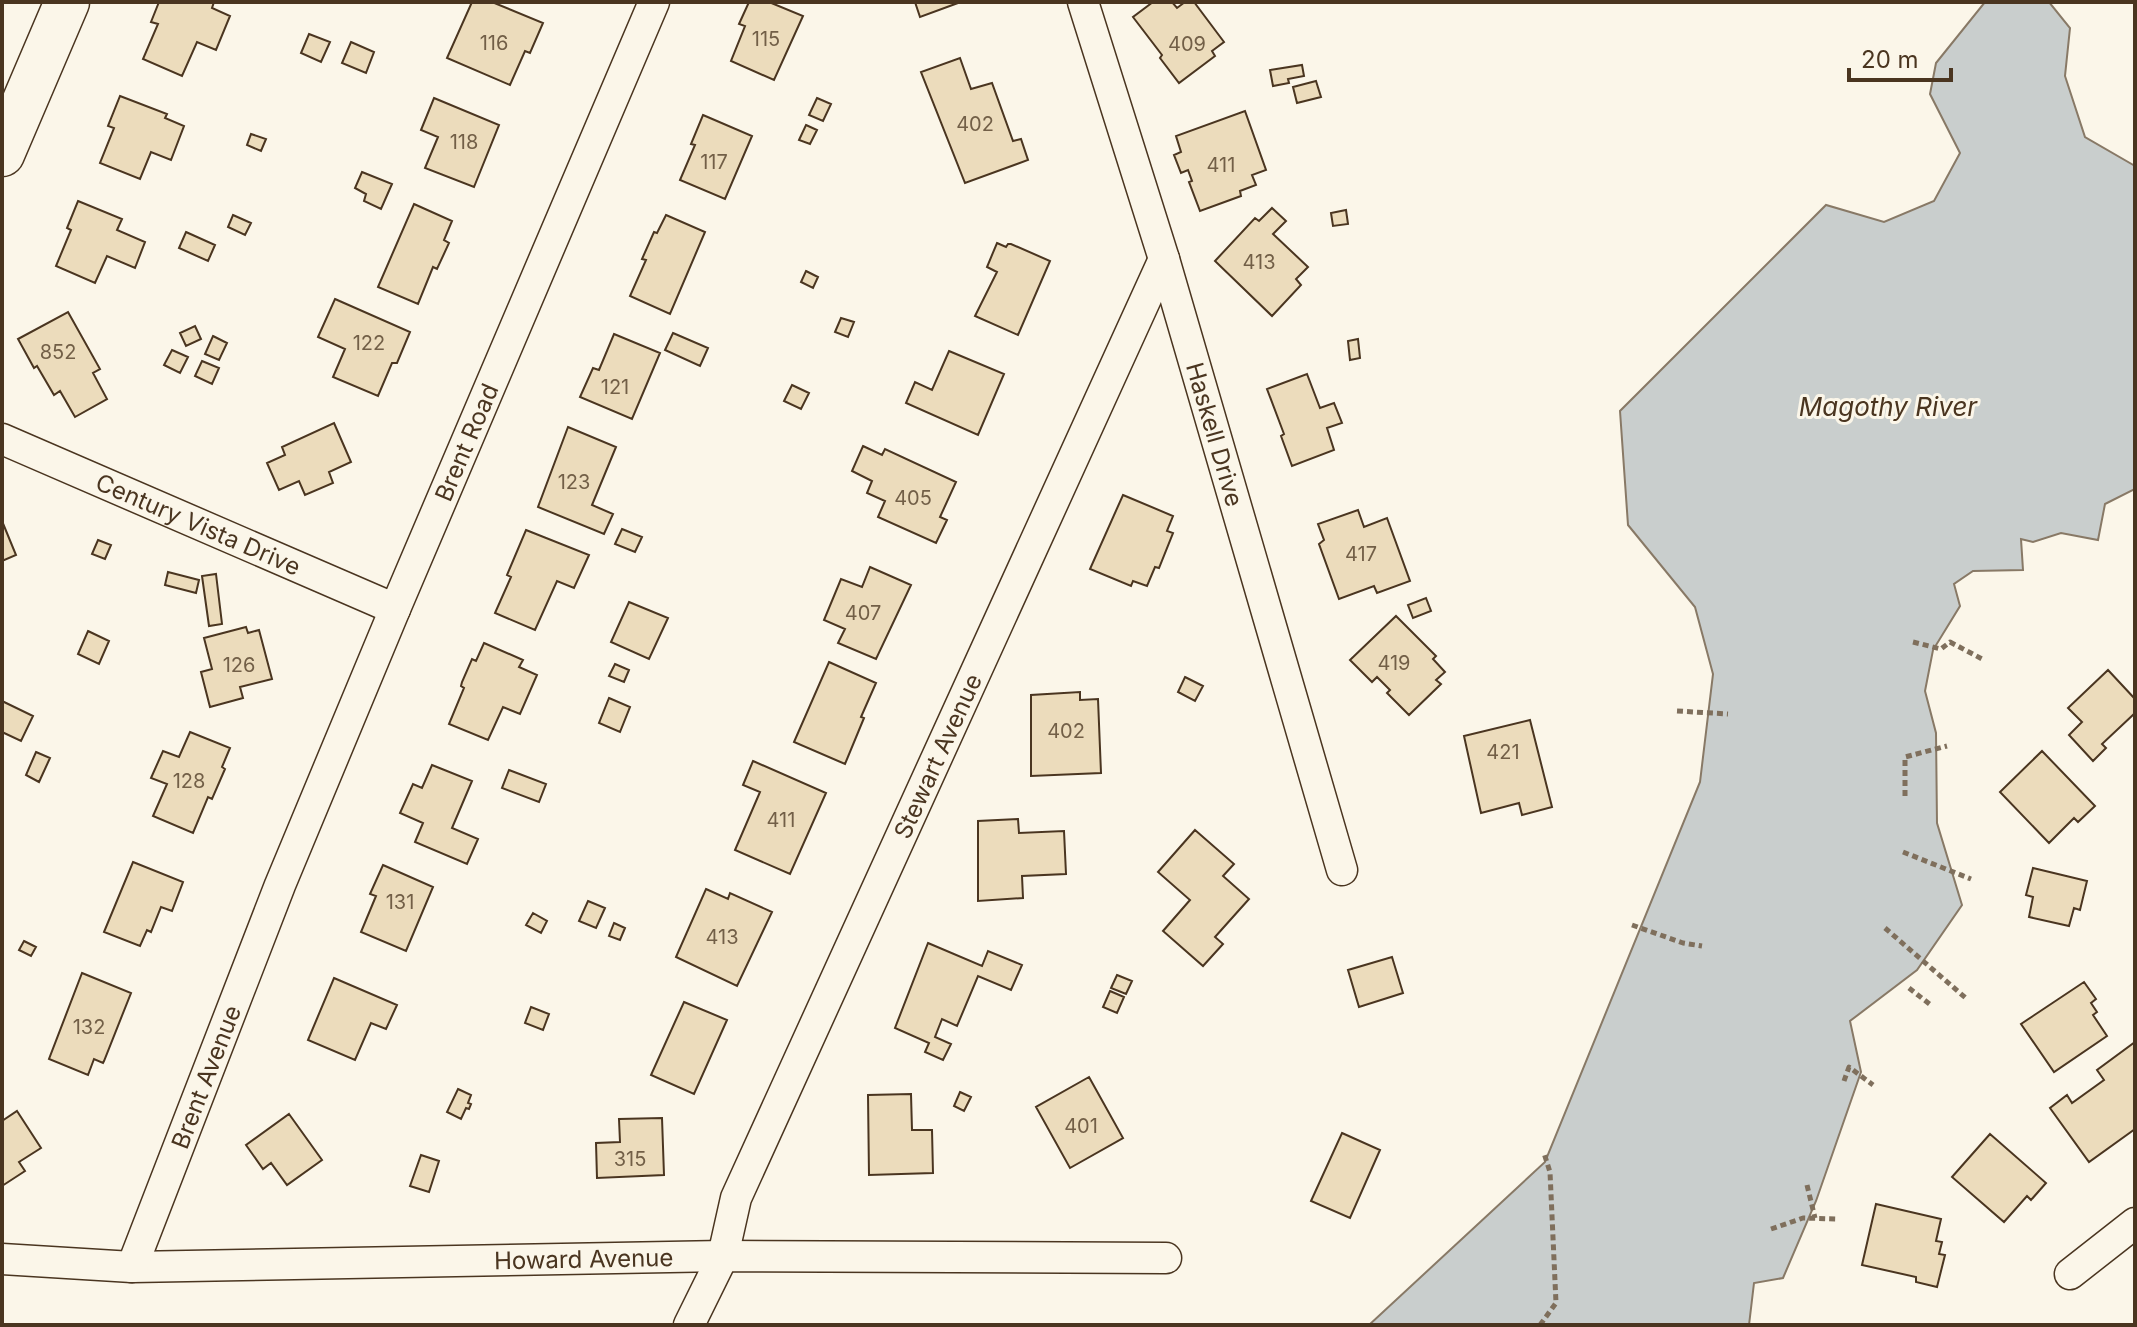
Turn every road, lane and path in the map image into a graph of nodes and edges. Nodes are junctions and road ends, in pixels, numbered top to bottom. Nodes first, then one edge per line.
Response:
1 (67, 2) edge
2 (654, 2) edge
3 (1083, 2) edge
4 (2, 154) edge
5 (1164, 259) junction
6 (2, 439) edge
7 (395, 609) junction
8 (1913, 642) dead end
9 (1984, 660) dead end
10 (1677, 711) dead end
11 (1728, 714) dead end
12 (1947, 746) dead end
13 (1905, 796) dead end
14 (1903, 852) dead end
15 (1342, 870) dead end
16 (1971, 879) dead end
17 (280, 885) joint
18 (1632, 925) dead end
19 (1885, 928) dead end
20 (1702, 946) dead end
21 (1909, 988) dead end
22 (1968, 1000) dead end
23 (1932, 1006) dead end
24 (1844, 1081) dead end
25 (1873, 1085) dead end
26 (1544, 1153) dead end
27 (1807, 1185) dead end
28 (1815, 1218) junction
29 (1836, 1219) dead end
30 (2135, 1223) edge
31 (1771, 1229) dead end
32 (723, 1256) junction
33 (1166, 1258) dead end
34 (2, 1259) edge
35 (132, 1267) junction
36 (2070, 1274) dead end
37 (689, 1325) edge
38 (1540, 1325) edge

1 - 4 street
2 - 7 street, Brent Road
3 - 5 street, Haskell Drive
5 - 15 street, Haskell Drive
5 - 32 street, Stewart Avenue
6 - 7 street, Century Vista Drive
7 - 17 street, Brent Road
8 - 9 path
10 - 11 path
12 - 13 path
14 - 16 path
17 - 35 street, Brent Avenue
18 - 20 path
19 - 22 path
21 - 23 path
24 - 25 path
26 - 38 path
27 - 28 path
28 - 29 path
28 - 31 path
30 - 36 street
32 - 33 street, Howard Avenue
32 - 35 street, Howard Avenue
32 - 37 street, Stewart Avenue
34 - 35 street, Howard Avenue

